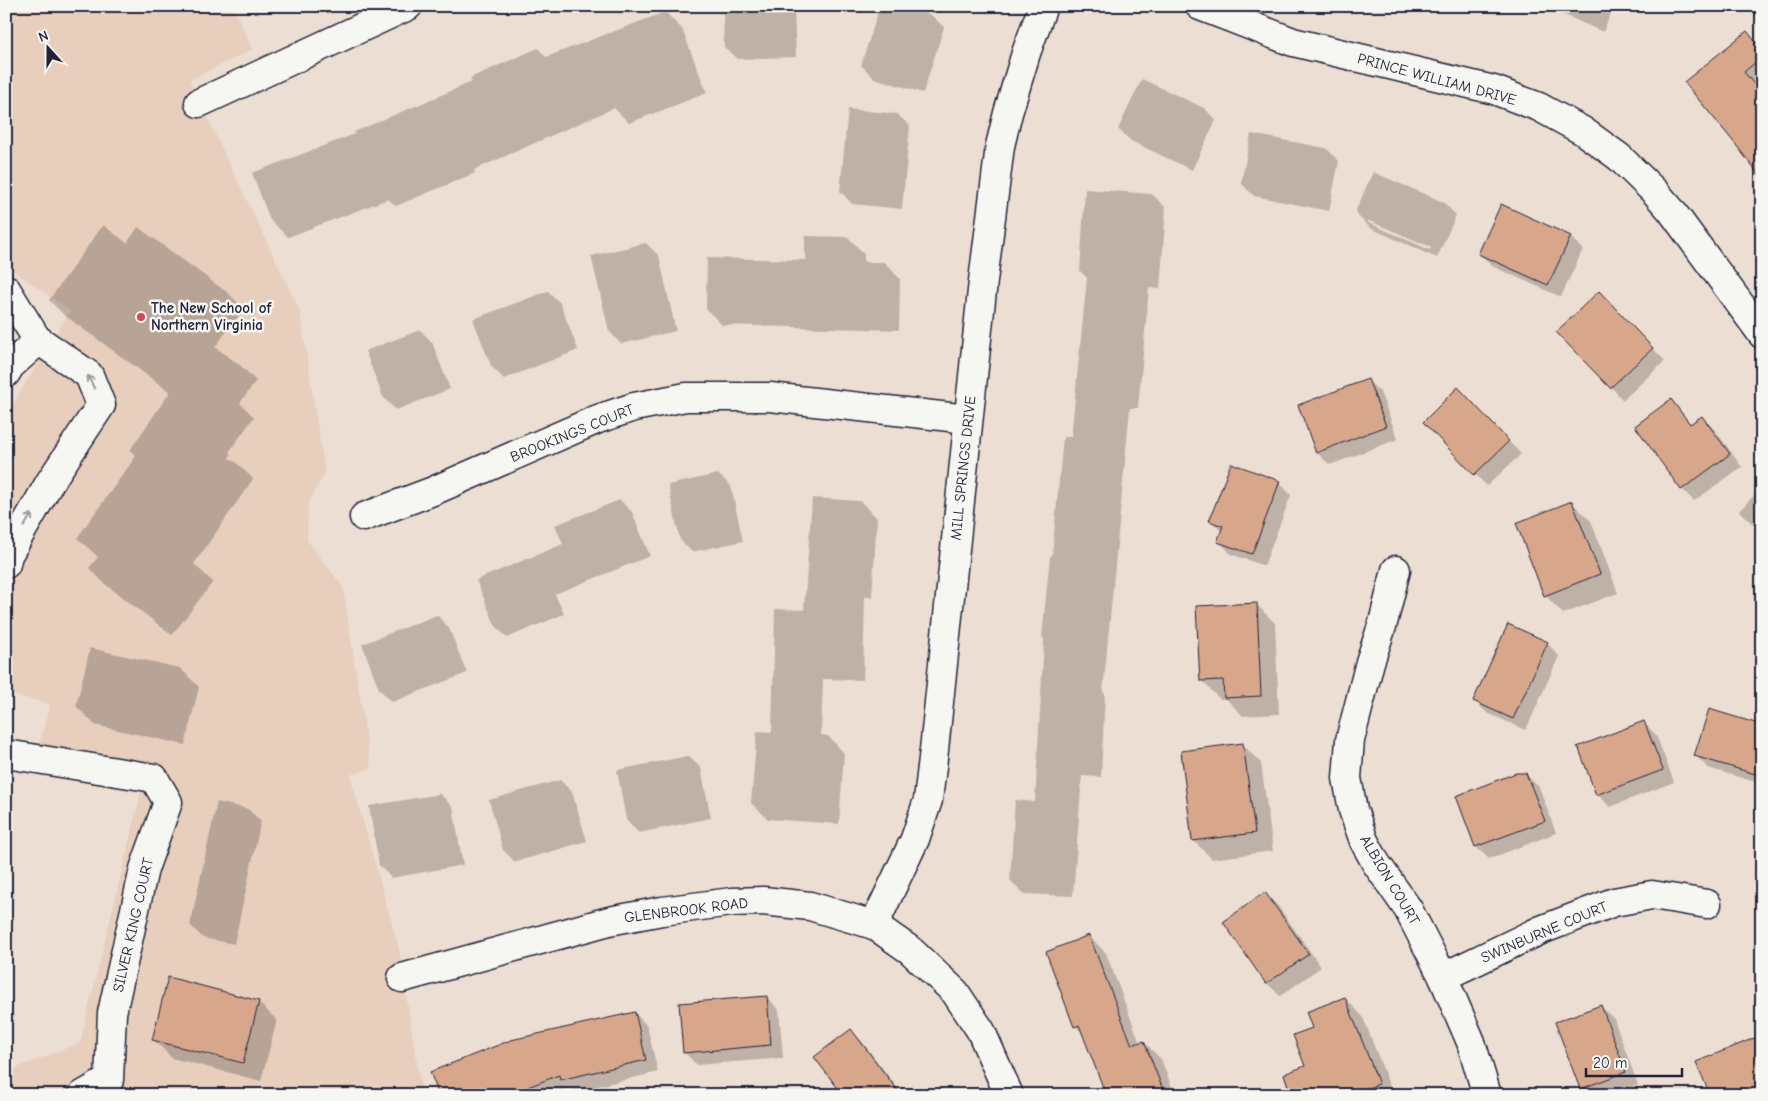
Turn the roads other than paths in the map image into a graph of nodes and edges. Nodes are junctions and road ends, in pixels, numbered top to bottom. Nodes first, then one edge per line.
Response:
1 (408, 6) edge
2 (1043, 6) edge
3 (1200, 6) edge
4 (199, 103) dead end
5 (6, 289) edge
6 (1762, 334) edge
7 (37, 339) junction
8 (6, 373) edge
9 (968, 419) junction
10 (364, 517) dead end
11 (6, 564) edge
12 (1396, 570) dead end
13 (6, 754) edge
14 (1707, 904) dead end
15 (874, 925) junction
16 (1443, 977) junction
17 (402, 978) dead end
18 (83, 1095) edge
19 (1009, 1095) edge
20 (1487, 1095) edge

1 - 4 street
2 - 9 street, MILL SPRINGS DRIVE
3 - 6 street, PRINCE WILLIAM DRIVE
5 - 7 street
7 - 8 street
11 -> 7 street
9 - 10 street, BROOKINGS COURT
9 - 15 street, MILL SPRINGS DRIVE
12 - 16 street, ALBION COURT
13 - 18 street, SILVER KING COURT
14 - 16 street, SWINBURNE COURT
15 - 17 street, GLENBROOK ROAD
15 - 19 street, GLENBROOK ROAD
16 - 20 street, ALBION COURT

